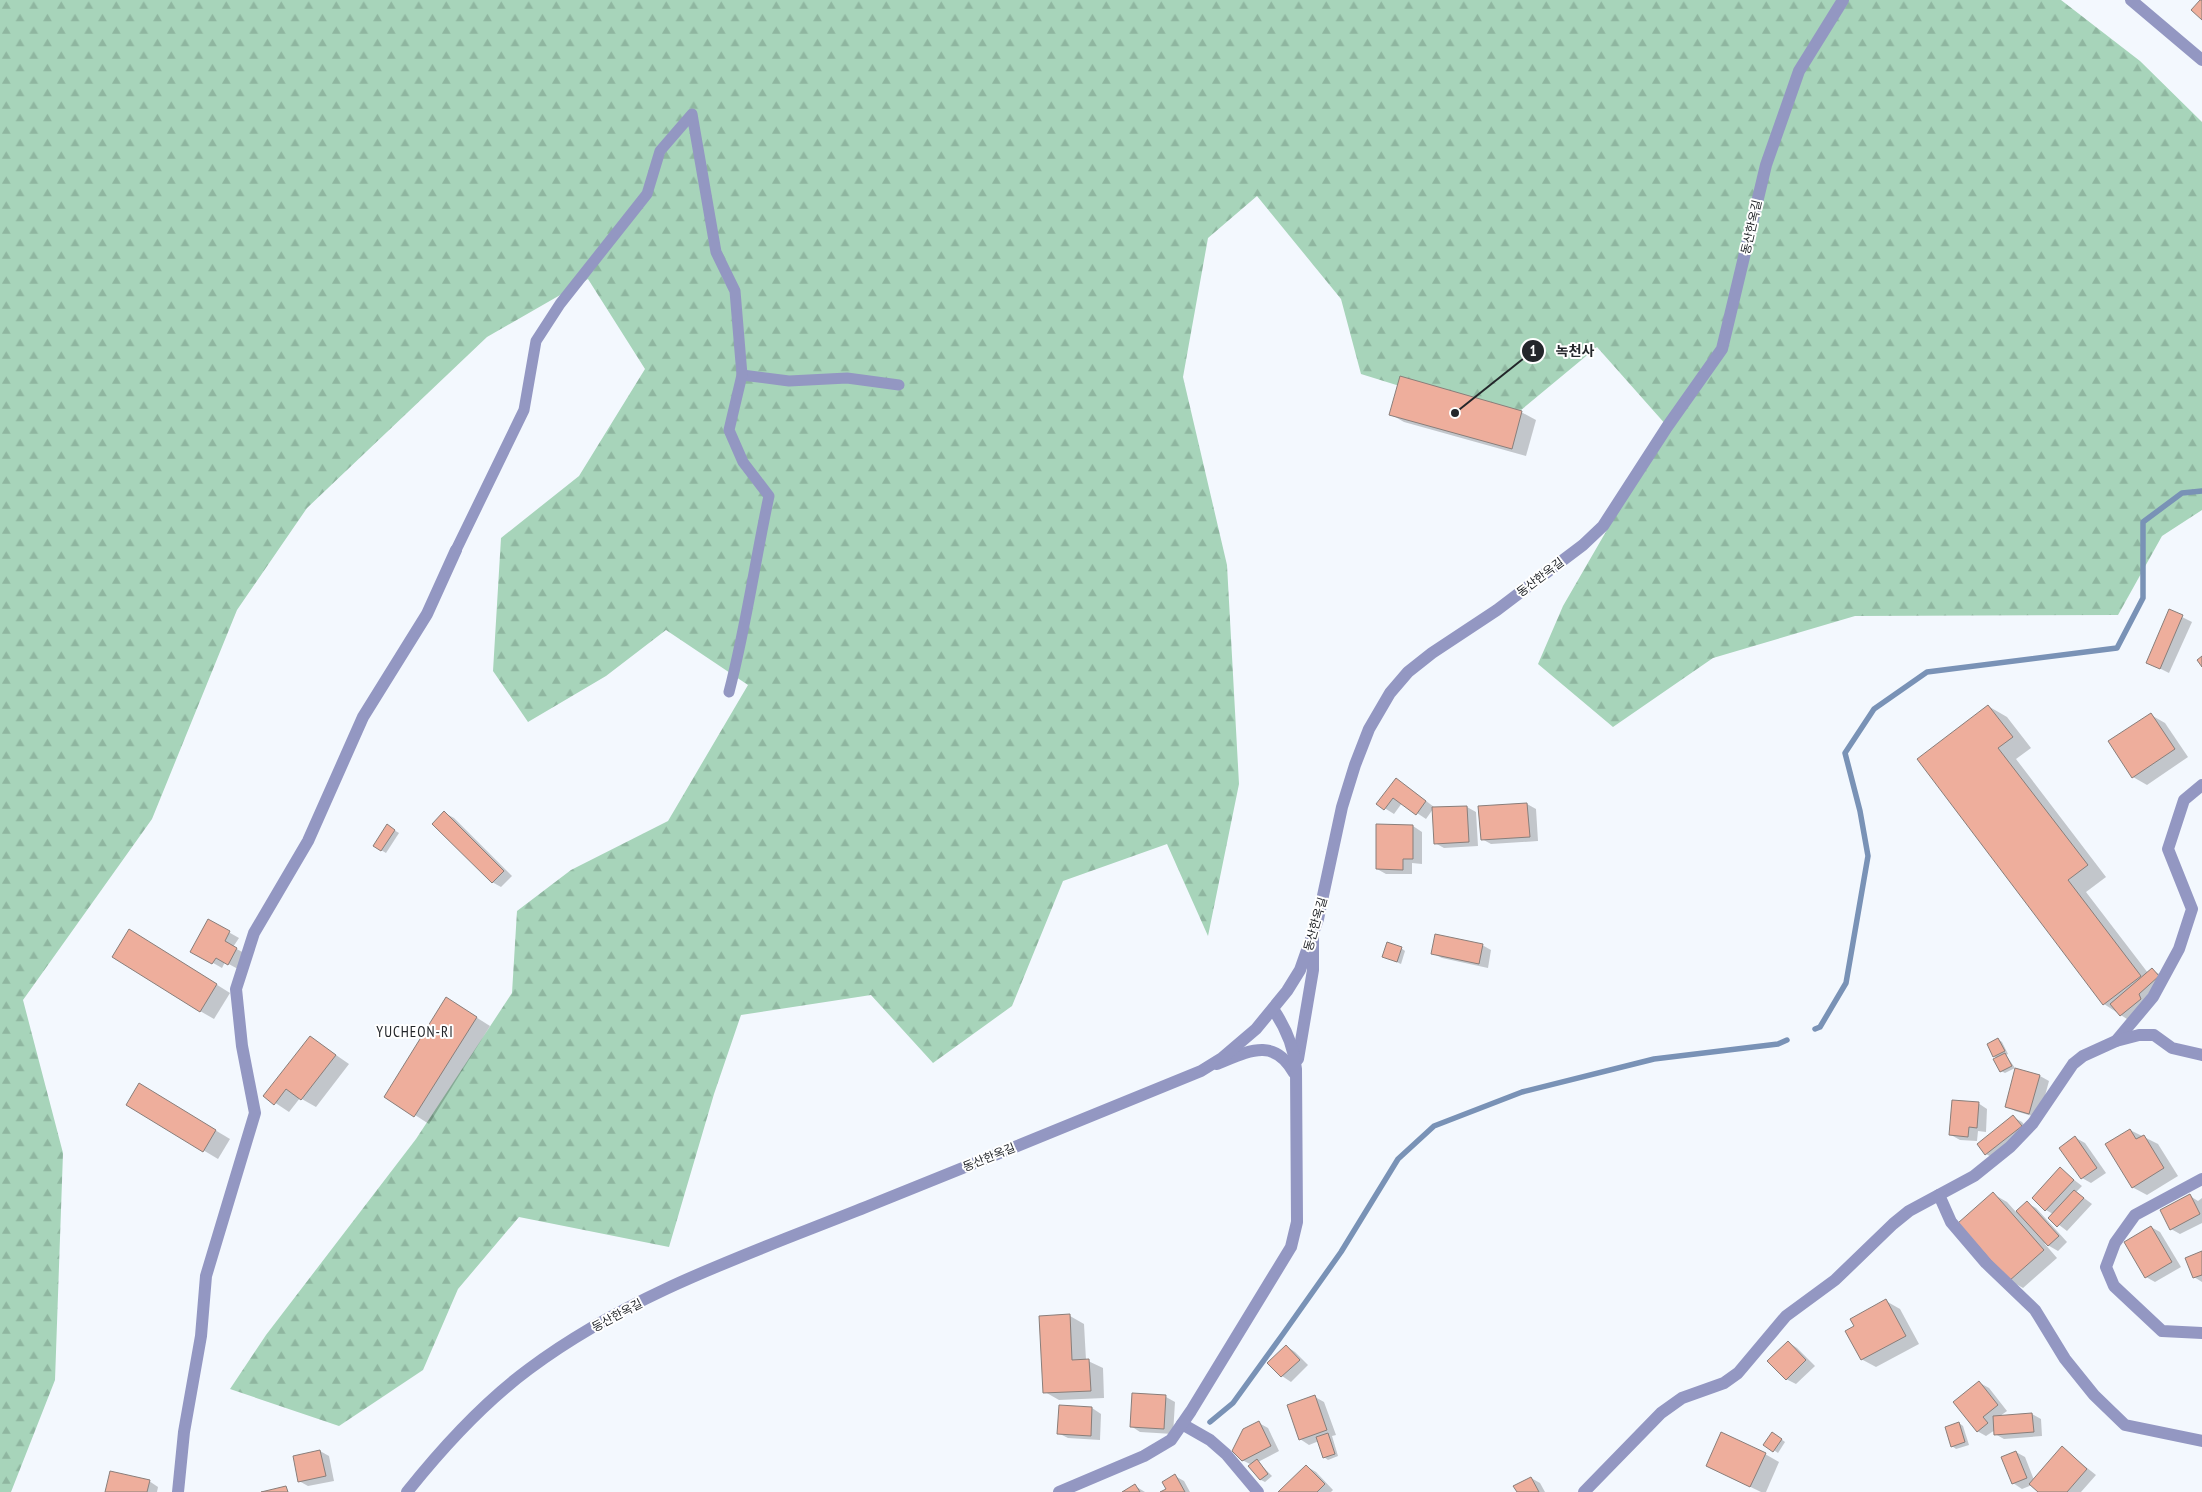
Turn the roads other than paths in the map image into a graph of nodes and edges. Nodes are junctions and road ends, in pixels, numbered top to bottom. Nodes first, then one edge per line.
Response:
1 (1842, 0) edge
2 (2131, 0) edge
3 (2202, 60) edge
4 (742, 376) junction
5 (899, 385) dead end
6 (456, 550) joint
7 (729, 692) dead end
8 (2202, 785) edge
9 (1313, 936) junction
10 (1274, 1009) junction
11 (2116, 1040) junction
12 (2202, 1055) edge
13 (1201, 1071) junction
14 (1296, 1076) junction
15 (2202, 1179) edge
16 (1939, 1194) junction
17 (2202, 1333) edge
18 (1182, 1424) junction
19 (2202, 1441) edge
20 (178, 1492) edge
21 (407, 1492) edge
22 (1059, 1492) edge
23 (1258, 1492) edge
24 (1584, 1492) edge

1 - 9 street, 동산한옥길
2 - 3 street
4 - 5 lane
4 - 6 lane
4 - 7 lane
6 - 20 street
8 - 11 street
9 - 10 street, 동산한옥길
9 - 14 street
10 - 13 street, 동산한옥길
10 - 14 street
11 - 12 street
11 - 16 street
13 - 14 street
13 - 21 street, 동산한옥길
14 - 18 street
15 - 17 street
16 - 19 street
16 - 24 street
18 - 22 street
18 - 23 street

